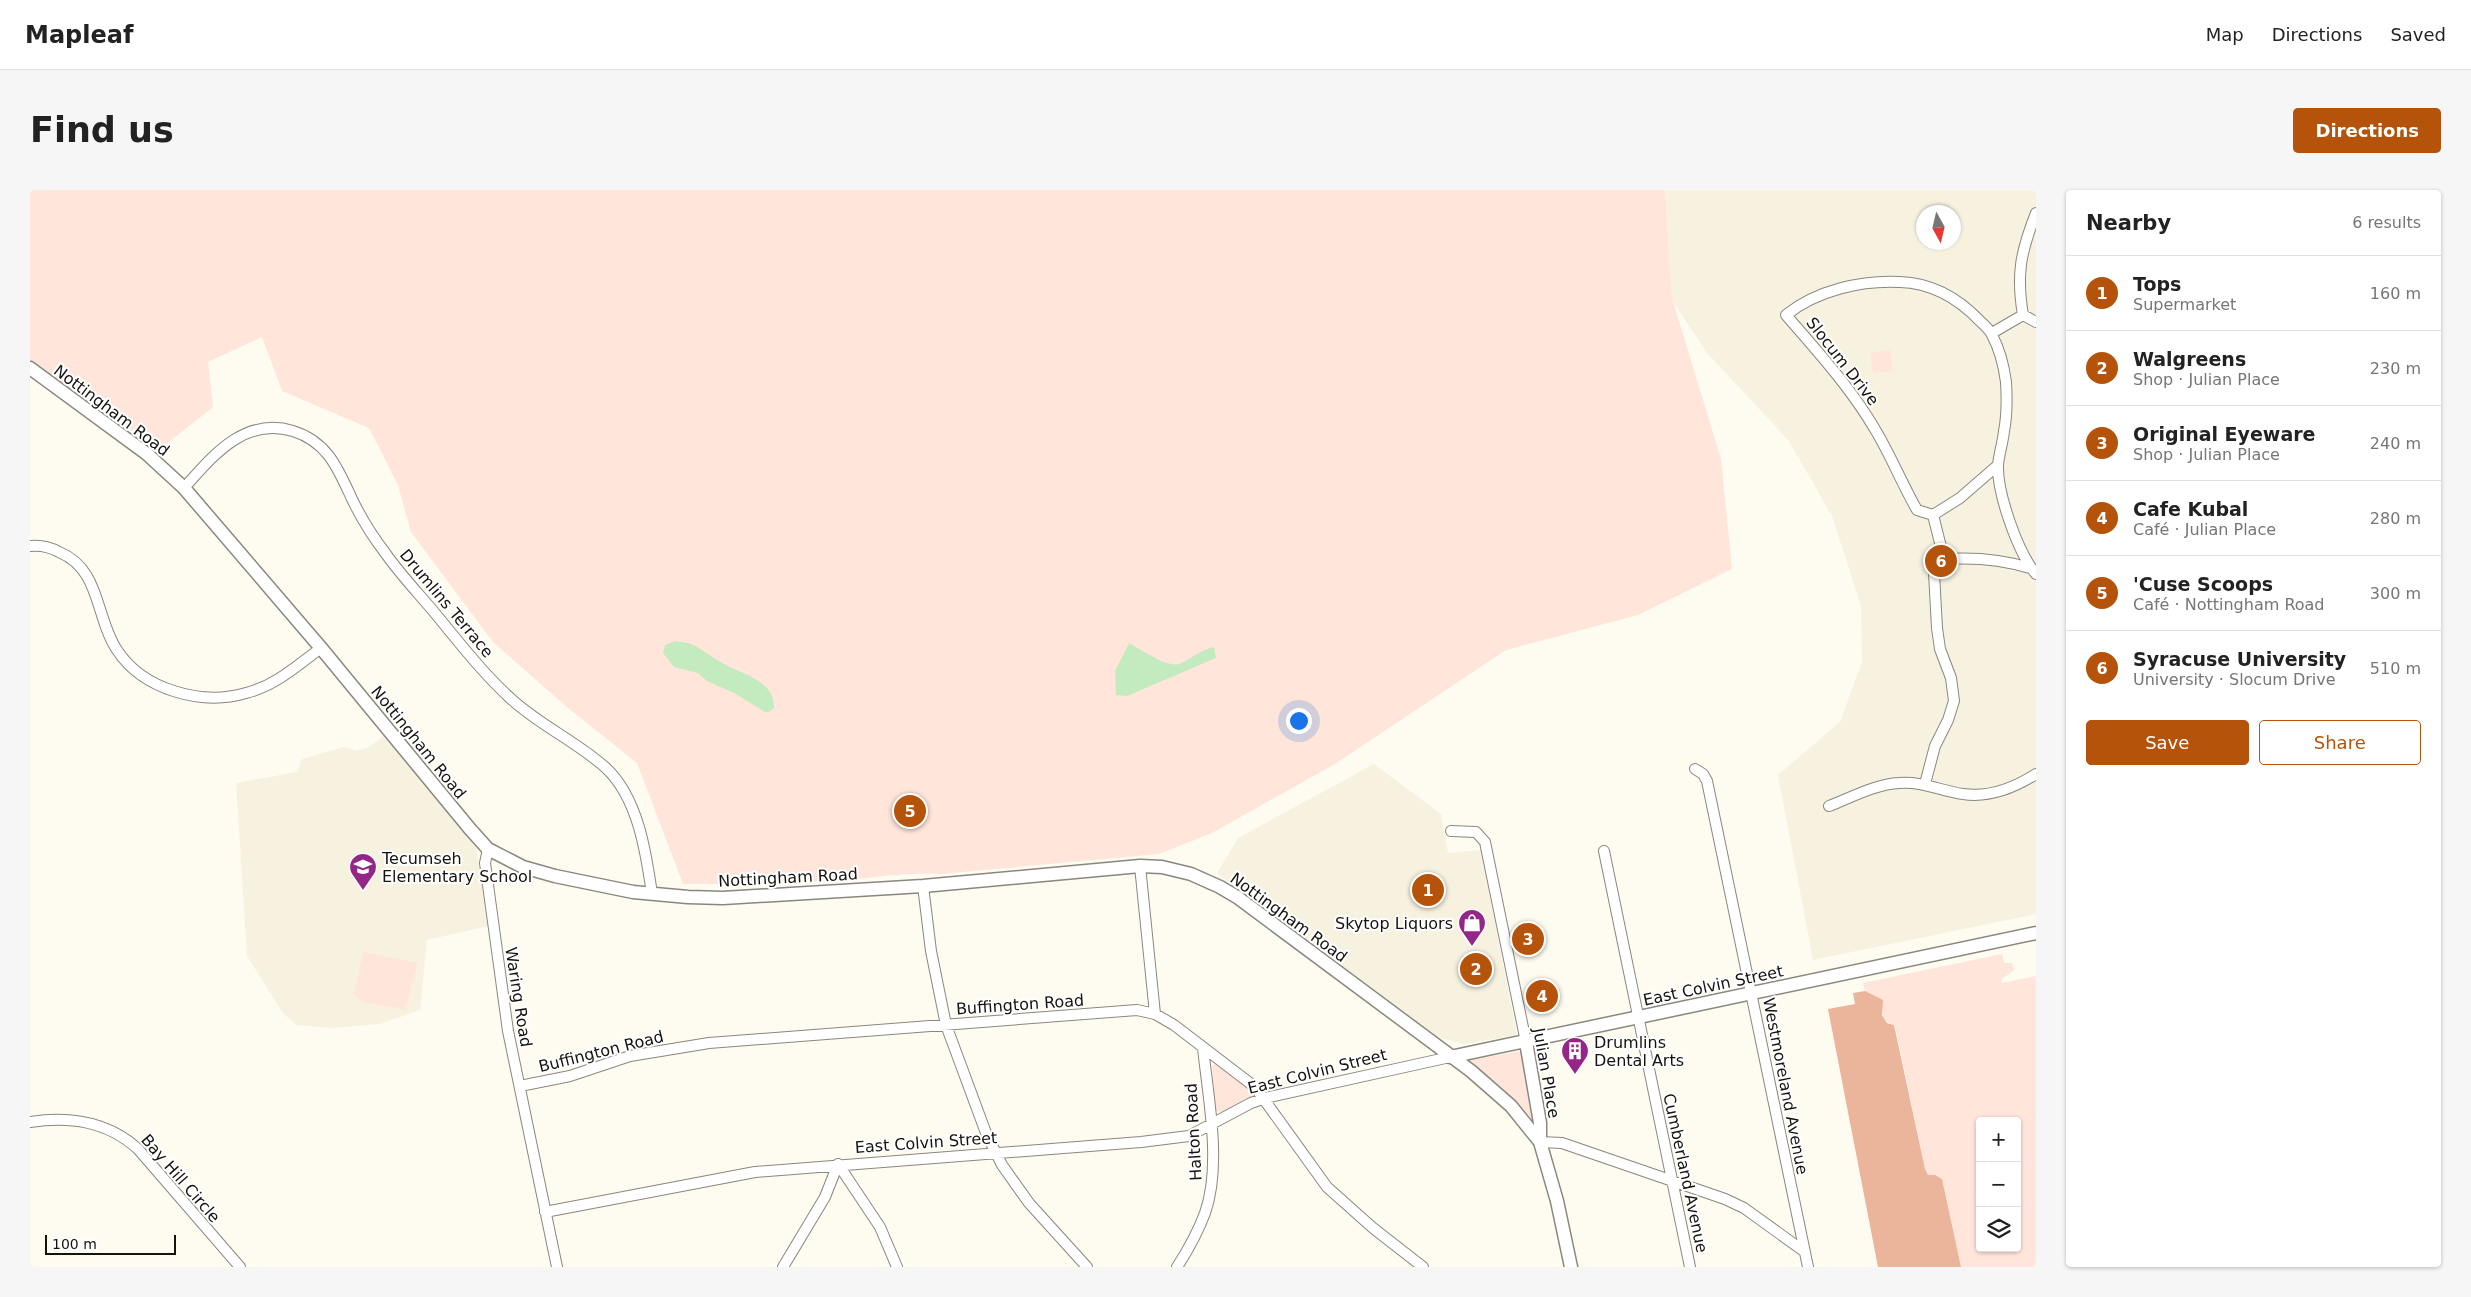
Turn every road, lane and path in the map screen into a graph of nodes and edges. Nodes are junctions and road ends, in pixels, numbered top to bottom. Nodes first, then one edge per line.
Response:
1 (2036, 214) edge
2 (2023, 314) junction
3 (2036, 322) edge
4 (1992, 334) junction
5 (30, 368) edge
6 (1998, 465) junction
7 (184, 488) junction
8 (1933, 515) junction
9 (30, 546) edge
10 (1944, 560) junction
11 (2033, 571) edge
12 (321, 648) junction
13 (1696, 769) dead end
14 (2036, 774) edge
15 (1925, 784) junction
16 (1829, 806) dead end
17 (1451, 831) dead end
18 (488, 849) junction
19 (1604, 851) dead end
20 (1140, 866) junction
21 (923, 886) junction
22 (652, 894) junction
23 (2036, 933) edge
24 (1753, 993) junction
25 (1155, 1014) junction
26 (1639, 1018) junction
27 (946, 1025) junction
28 (1526, 1042) junction
29 (1203, 1048) junction
30 (1450, 1057) junction
31 (520, 1086) junction
32 (1265, 1098) junction
33 (30, 1122) edge
34 (1210, 1126) junction
35 (1540, 1142) junction
36 (996, 1154) junction
37 (838, 1164) junction
38 (1673, 1181) junction
39 (545, 1212) junction
40 (1805, 1252) junction
41 (240, 1267) edge
42 (557, 1267) edge
43 (783, 1267) edge
44 (897, 1267) edge
45 (1087, 1267) edge
46 (1177, 1267) edge
47 (1422, 1267) edge
48 (1571, 1267) edge
49 (1690, 1267) edge
50 (1808, 1267) edge

1 - 2 street
2 - 3 street
2 - 4 street
4 - 6 street, Slocum Drive
4 - 8 street, Slocum Drive
5 - 7 street, Nottingham Road
6 - 8 street
6 - 11 street, Slocum Drive
7 - 12 street, Nottingham Road
7 - 22 street, Drumlins Terrace
8 - 10 street
9 - 12 street
10 - 11 street, Slocum Drive
10 - 15 street
12 - 18 street, Nottingham Road
13 - 24 street, Westmoreland Avenue
14 - 15 street
15 - 16 street
17 - 28 street, Julian Place
18 - 22 street, Nottingham Road
18 - 31 street, Waring Road
19 - 26 street, Cumberland Avenue
20 - 21 street, Nottingham Road
20 - 25 street
20 - 30 street, Nottingham Road
21 - 22 street, Nottingham Road
21 - 27 street
23 - 24 street, East Colvin Street
24 - 26 street, East Colvin Street
24 - 40 street, Westmoreland Avenue
25 - 27 street, Buffington Road
25 - 29 street, Buffington Road
26 - 28 street, East Colvin Street
26 - 38 street, Cumberland Avenue
27 - 31 street, Buffington Road
27 - 36 street
28 - 30 street, East Colvin Street
28 - 35 street, Julian Place
29 - 32 street, Buffington Road
29 - 34 street, Halton Road
30 - 32 street, East Colvin Street
30 - 35 street, Nottingham Road
31 - 39 street, Waring Road
32 - 34 street, East Colvin Street
32 - 47 street, Buffington Road
33 - 41 street, Bay Hill Circle
34 - 36 street, East Colvin Street
34 - 46 street, Halton Road
35 - 38 street
35 - 48 street, Nottingham Road
36 - 37 street, East Colvin Street
36 - 45 street
37 - 39 street, East Colvin Street
37 - 43 street
37 - 44 street
38 - 40 street
38 - 49 street, Cumberland Avenue
39 - 42 street, Waring Road
40 - 50 street, Westmoreland Avenue

